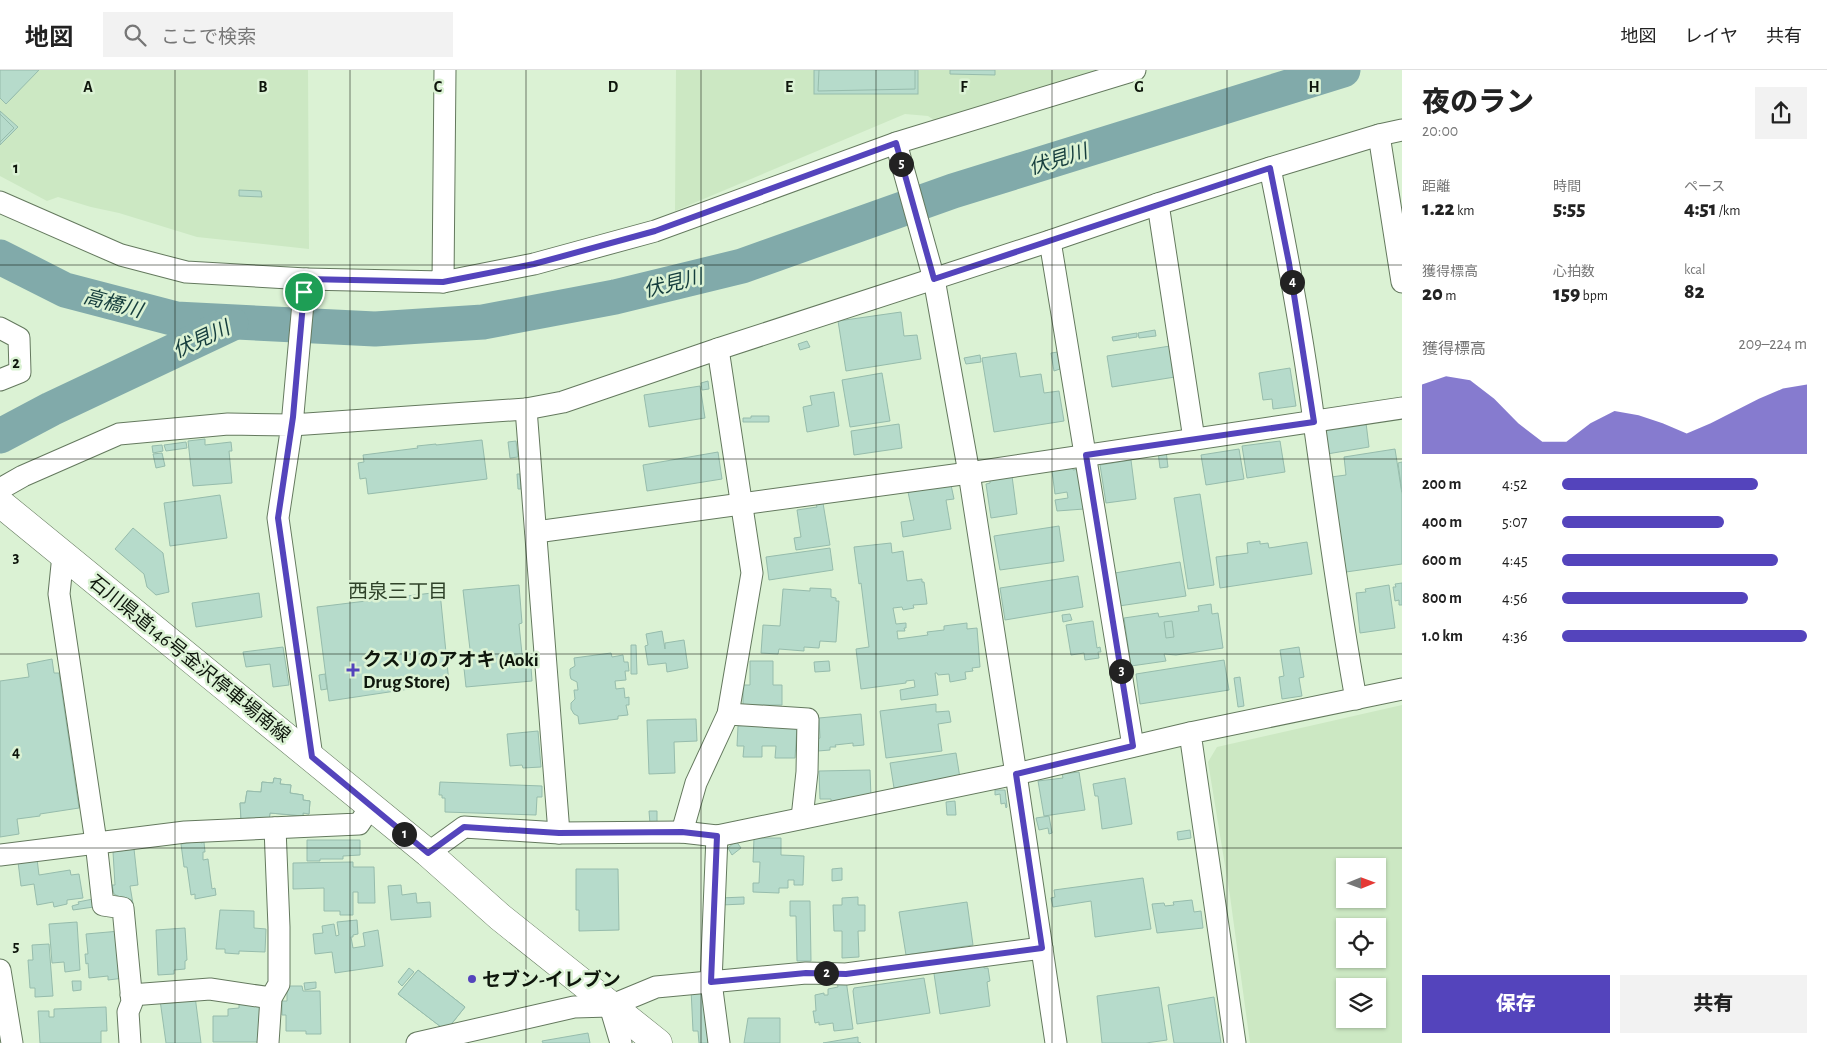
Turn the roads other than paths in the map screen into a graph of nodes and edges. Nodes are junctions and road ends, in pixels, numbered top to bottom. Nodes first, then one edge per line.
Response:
1 (445, 70) edge
2 (1135, 70) edge
3 (1402, 130) edge
4 (1380, 135) junction
5 (897, 150) junction
6 (1270, 168) junction
7 (0, 202) edge
8 (1158, 204) junction
9 (1050, 241) junction
10 (933, 272) junction
11 (443, 282) junction
12 (1402, 282) edge
13 (305, 285) junction
14 (0, 328) edge
15 (718, 349) junction
16 (0, 380) edge
17 (526, 408) junction
18 (1402, 408) edge
19 (292, 421) junction
20 (1314, 422) junction
21 (1194, 439) junction
22 (1086, 455) junction
23 (968, 473) junction
24 (0, 489) edge
25 (0, 503) edge
26 (740, 504) junction
27 (536, 532) junction
28 (63, 555) junction
29 (1402, 689) edge
30 (1356, 699) junction
31 (728, 714) junction
32 (1190, 733) junction
33 (1133, 746) junction
34 (312, 757) junction
35 (1016, 774) junction
36 (371, 806) junction
37 (802, 818) junction
38 (275, 828) junction
39 (682, 832) junction
40 (559, 833) junction
41 (717, 836) junction
42 (96, 842) junction
43 (428, 853) junction
44 (0, 855) edge
45 (1042, 948) junction
46 (0, 970) edge
47 (711, 982) junction
48 (131, 996) junction
49 (271, 998) junction
50 (610, 1006) junction
51 (12, 1043) edge
52 (130, 1043) edge
53 (268, 1043) edge
54 (417, 1043) edge
55 (621, 1043) edge
56 (658, 1043) edge
57 (719, 1043) edge
58 (1056, 1043) edge
59 (1234, 1043) edge

1 - 11 street
2 - 5 street
3 - 4 street
4 - 6 street
4 - 12 street
5 - 10 street
5 - 11 street
6 - 8 street
6 - 20 street
7 - 13 street
8 - 9 street
8 - 21 street
9 - 10 street
9 - 22 street
10 - 15 street
10 - 23 street
11 - 13 street
13 - 19 street
14 - 16 street
15 - 17 street
15 - 26 street
17 - 19 street
17 - 27 street
18 - 20 street
19 - 24 street
19 - 34 street
20 - 21 street
20 - 30 street
21 - 22 street
22 - 23 street
22 - 33 street
23 - 26 street
23 - 35 street
25 - 28 main road, 石川県道146号金沢停車場南線
26 - 27 street
26 - 31 street
27 - 40 street
28 - 34 main road, 石川県道146号金沢停車場南線
28 - 42 street
29 - 30 street
30 - 32 street
31 - 37 street
31 - 39 street
32 - 33 street
32 - 59 street
33 - 35 street
34 - 36 main road, 石川県道146号金沢停車場南線
35 - 37 street
35 - 45 street
36 - 38 street
36 - 43 main road, 石川県道146号金沢停車場南線
37 - 41 street
38 - 42 street
38 - 49 street
39 - 40 street
39 - 41 street
40 - 43 street
41 - 47 street
42 - 44 street
42 - 48 street
43 - 50 main road, 石川県道146号金沢停車場南線
45 - 47 street
45 - 58 street
46 - 51 street
47 - 50 street
47 - 57 street
48 - 49 street
48 - 52 street
49 - 53 street
50 - 54 street
50 - 55 street
50 - 56 main road, 石川県道146号金沢停車場南線

